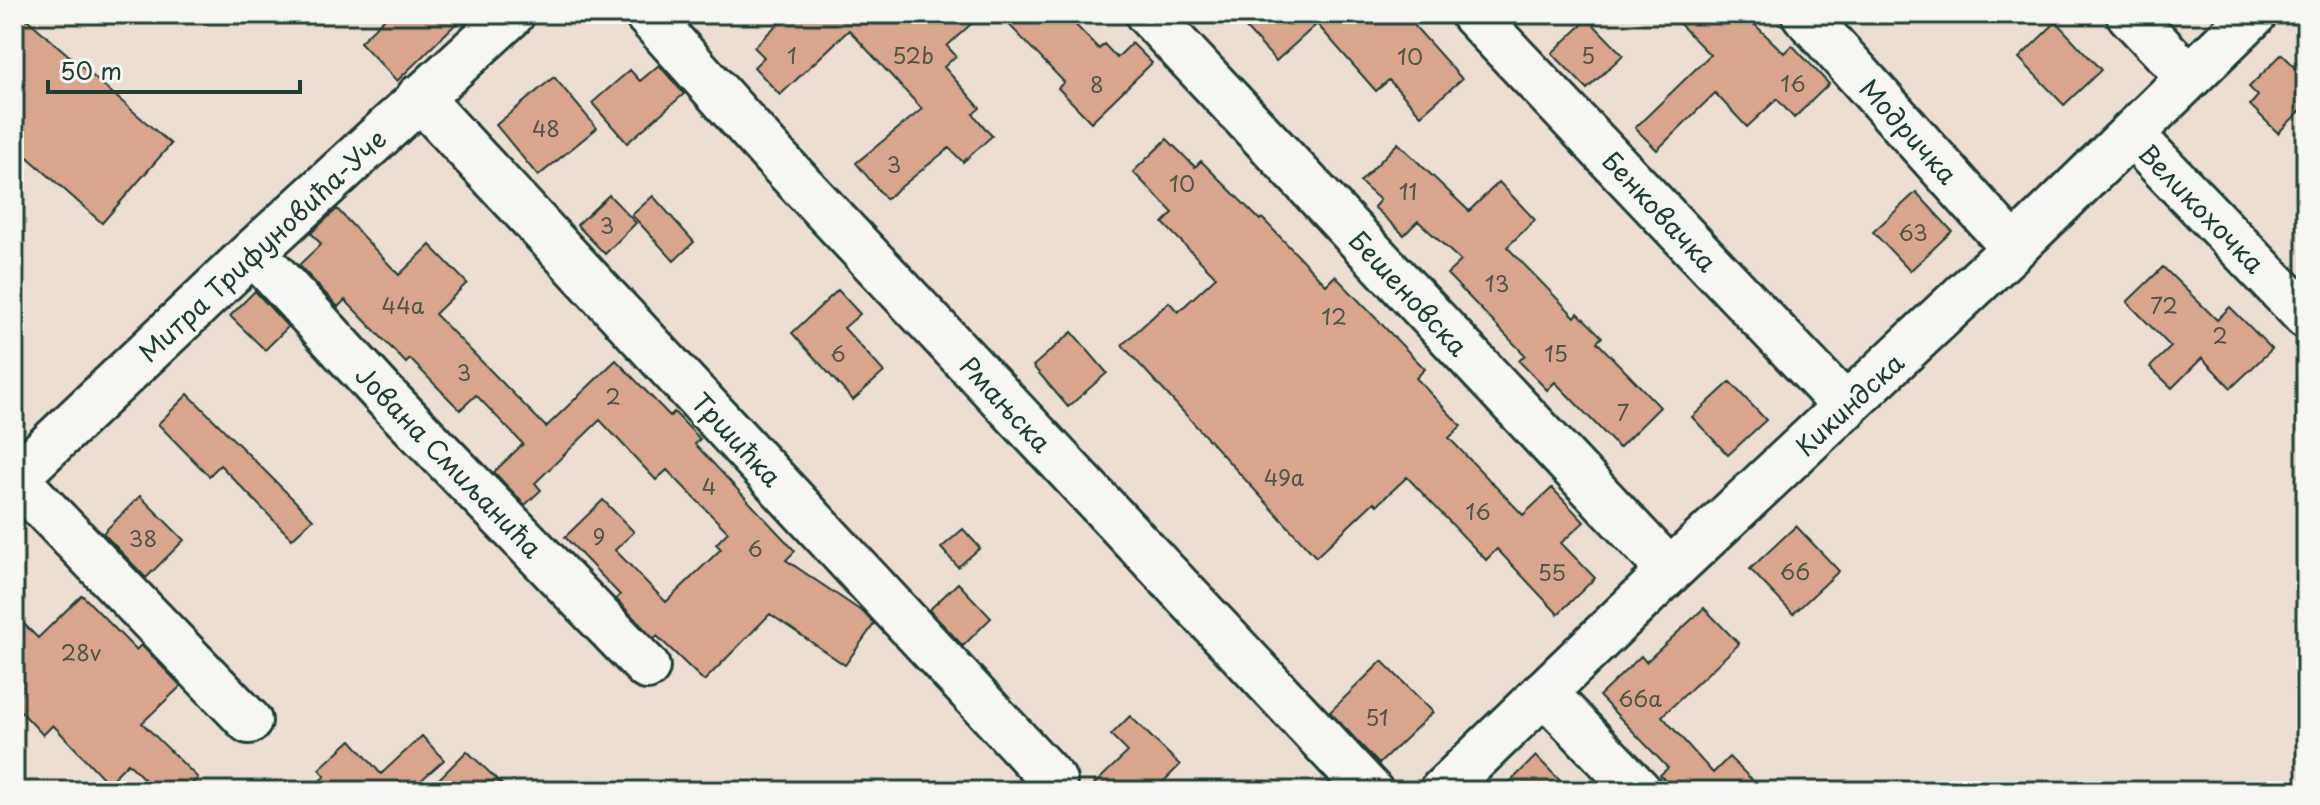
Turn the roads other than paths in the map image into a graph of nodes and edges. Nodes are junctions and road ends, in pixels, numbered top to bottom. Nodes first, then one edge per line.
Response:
1 (512, 14) edge
2 (647, 14) edge
3 (1148, 14) edge
4 (1473, 14) edge
5 (1804, 14) edge
6 (2129, 14) edge
7 (2254, 14) edge
8 (2189, 77) junction
9 (419, 97) junction
10 (2132, 135) junction
11 (2014, 248) junction
12 (253, 252) junction
13 (2306, 316) edge
14 (1846, 407) junction
15 (14, 478) edge
16 (1670, 571) junction
17 (647, 667) dead end
18 (1544, 692) junction
19 (249, 721) dead end
20 (1054, 781) dead end
21 (1370, 791) edge
22 (1442, 791) edge
23 (1639, 791) edge

1 - 9 street, Митра Трифуновића-Уче
2 - 21 street, Рмањска
3 - 16 street, Бешеновска
4 - 14 street, Бенковачка
5 - 11 street, Модричка
6 - 8 street
7 - 8 street, Кикиндска
8 - 10 street, Кикиндска
9 - 12 street, Митра Трифуновића-Уче
9 - 20 street, Тршићка
10 - 11 street, Кикиндска
10 - 13 street, Великохочка
11 - 14 street, Кикиндска
12 - 15 street, Митра Трифуновића-Уче
12 - 17 street, Јована Смиљанића
14 - 16 street, Кикиндска
15 - 19 street, Митра Трифуновића-Уче
16 - 18 street, Кикиндска
18 - 22 street, Кикиндска
18 - 23 street

